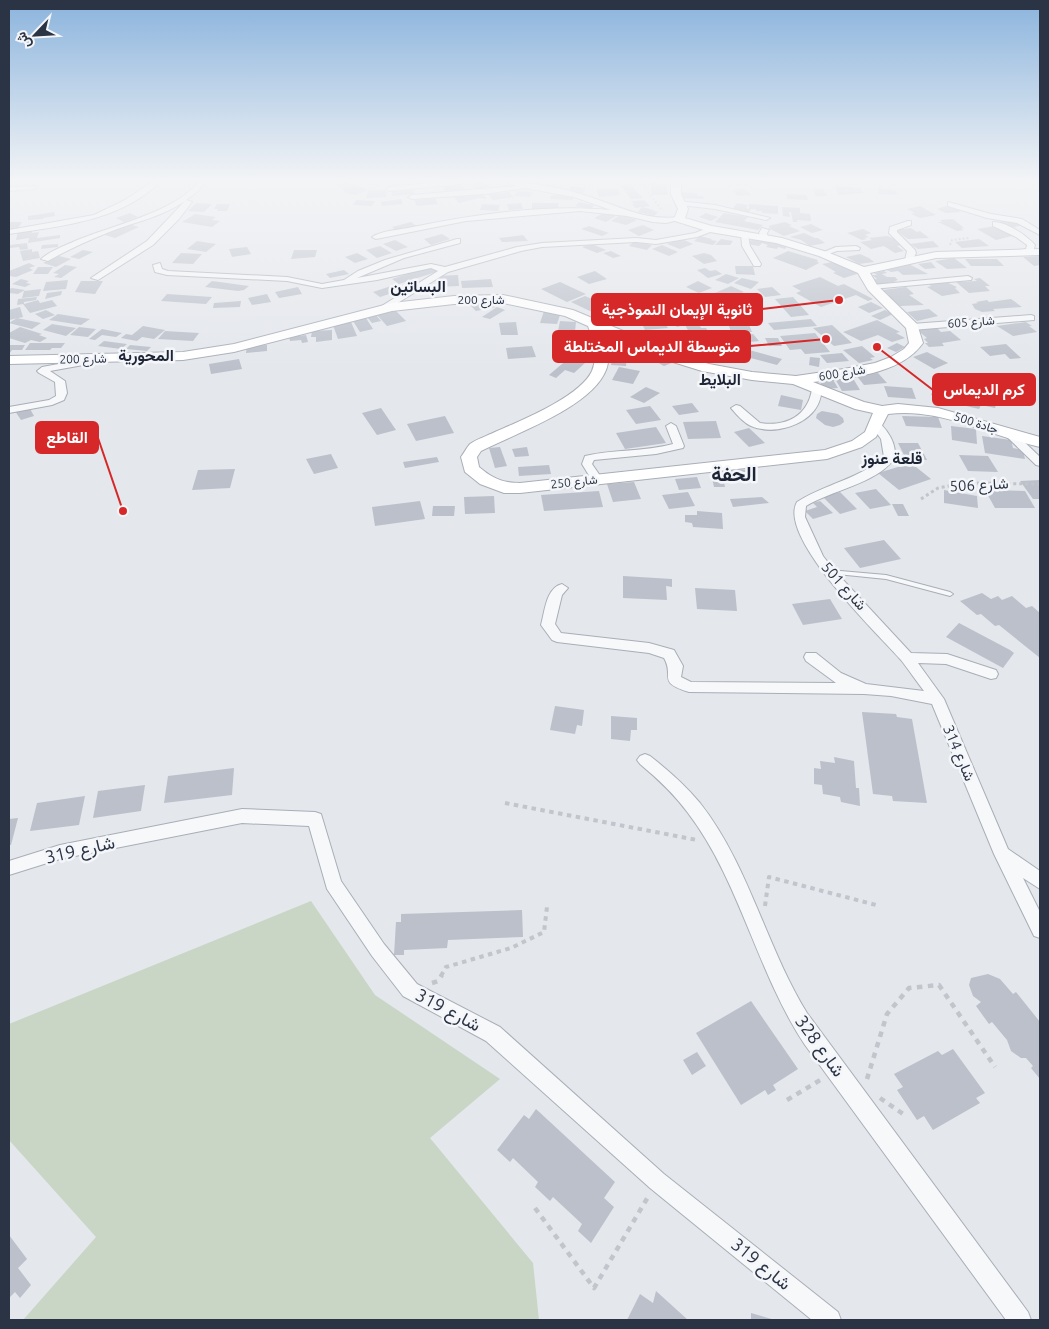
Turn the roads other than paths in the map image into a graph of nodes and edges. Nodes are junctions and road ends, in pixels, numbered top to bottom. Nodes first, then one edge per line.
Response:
1 (75, 244) edge
2 (146, 244) edge
3 (445, 244) edge
4 (576, 244) edge
5 (746, 244) edge
6 (794, 244) edge
7 (904, 244) edge
8 (1029, 244) edge
9 (856, 248) dead end
10 (1024, 252) junction
11 (1040, 252) edge
12 (823, 254) junction
13 (45, 259) dead end
14 (909, 260) junction
15 (757, 264) dead end
16 (157, 265) dead end
17 (444, 270) junction
18 (864, 271) junction
19 (94, 278) dead end
20 (968, 278) dead end
21 (343, 283) junction
22 (872, 287) junction
23 (382, 309) junction
24 (1031, 318) dead end
25 (594, 322) junction
26 (912, 327) junction
27 (9, 360) edge
28 (97, 360) junction
29 (795, 380) junction
30 (817, 389) junction
31 (736, 408) dead end
32 (9, 410) edge
33 (878, 417) junction
34 (671, 426) dead end
35 (1010, 433) junction
36 (1040, 442) edge
37 (1040, 463) edge
38 (598, 480) junction
39 (829, 572) junction
40 (562, 588) dead end
41 (950, 594) dead end
42 (812, 657) dead end
43 (907, 658) junction
44 (992, 674) dead end
45 (864, 689) junction
46 (937, 699) junction
47 (645, 760) dead end
48 (1002, 854) junction
49 (9, 868) edge
50 (1040, 881) edge
51 (1040, 930) edge
52 (830, 1320) edge
53 (1020, 1320) edge

1 - 13 street
2 - 19 street
3 - 21 street
4 - 17 street
5 - 15 street
6 - 12 main road
7 - 14 street
8 - 10 street
9 - 12 street
10 - 11 main road
10 - 14 main road
12 - 18 main road
14 - 18 main road
16 - 21 street
17 - 21 street
17 - 23 street
18 - 22 main road
20 - 22 street
22 - 26 main road
23 - 25 main road, شارع 200
23 - 28 main road, شارع 200
24 - 26 street, شارع 605
25 - 29 main road, شارع 200
25 - 38 main road, شارع 250
26 - 29 main road, شارع 600
27 - 28 main road, شارع 200
28 - 32 street
29 - 30 main road, شارع 200
30 - 31 street
30 - 33 main road, شارع 200
33 - 35 main road, جادة 500
33 - 38 main road, شارع 250
33 - 39 street, شارع 501
34 - 38 street
35 - 36 main road, جادة 500
35 - 37 street
39 - 41 lane
39 - 43 street, شارع 501
40 - 45 street
42 - 45 street
43 - 44 street
43 - 46 street, شارع 501
45 - 46 street
46 - 48 street, شارع 314
47 - 53 street, شارع 328
48 - 50 street
48 - 51 street, شارع 314
49 - 52 street, شارع 319

